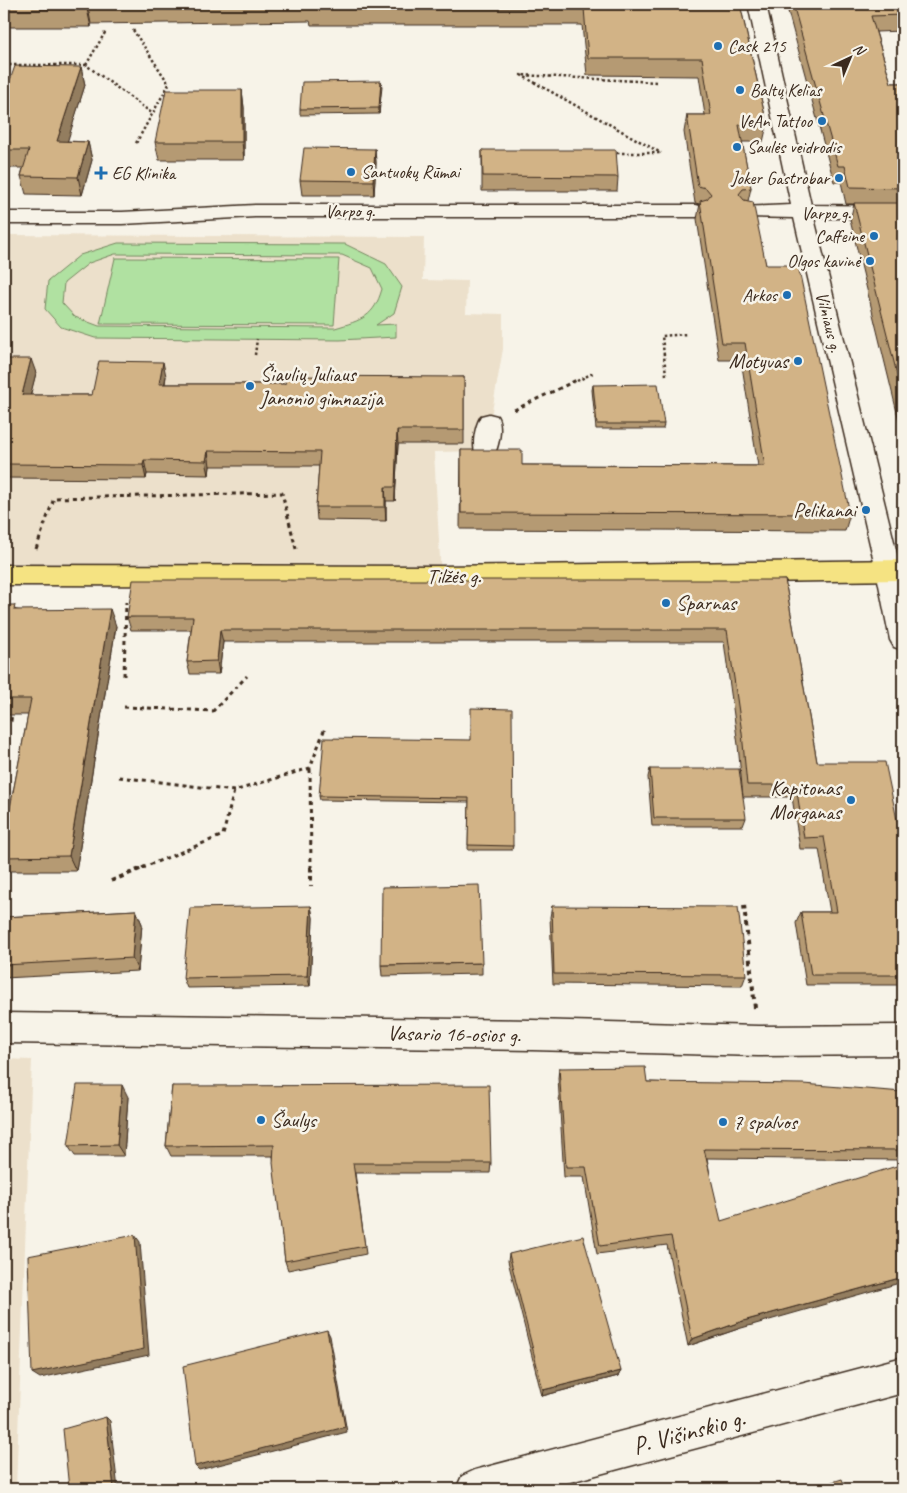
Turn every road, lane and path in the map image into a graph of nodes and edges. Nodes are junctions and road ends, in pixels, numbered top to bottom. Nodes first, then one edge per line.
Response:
1 (757, 4) edge
2 (133, 30) edge
3 (106, 31) edge
4 (4, 65) edge
5 (86, 65) junction
6 (656, 82) edge
7 (153, 114) junction
8 (135, 145) dead end
9 (603, 154) edge
10 (696, 211) edge
11 (748, 211) edge
12 (903, 212) edge
13 (803, 213) junction
14 (4, 218) edge
15 (687, 334) dead end
16 (257, 339) dead end
17 (255, 355) dead end
18 (593, 373) dead end
19 (666, 375) dead end
20 (489, 422) joint
21 (485, 452) edge
22 (896, 570) edge
23 (4, 575) edge
24 (29, 575) junction
25 (305, 575) junction
26 (127, 576) junction
27 (903, 640) edge
28 (124, 676) dead end
29 (247, 676) dead end
30 (14, 702) edge
31 (124, 707) dead end
32 (4, 725) edge
33 (325, 728) dead end
34 (310, 768) junction
35 (119, 777) dead end
36 (234, 791) junction
37 (111, 881) dead end
38 (311, 886) dead end
39 (744, 905) dead end
40 (4, 1028) edge
41 (903, 1040) edge
42 (758, 1041) junction
43 (903, 1376) edge
44 (475, 1489) edge

1 - 13 street, Vilniaus g.
2 - 7 path
3 - 5 path
4 - 5 path
5 - 7 path
6 - 9 path
7 - 8 path
10 - 14 street, Varpo g.
11 - 13 street, Varpo g.
12 - 13 street, Varpo g.
13 - 22 street, Vilniaus g.
15 - 19 path
16 - 17 path
18 - 20 path
20 - 21 street
22 - 25 highway, Tilžės g.
22 - 27 street, Vilniaus g.
23 - 24 highway, Tilžės g.
24 - 25 path
24 - 26 highway, Tilžės g.
25 - 26 highway, Tilžės g.
26 - 28 path
29 - 31 path
30 - 32 path
33 - 34 path
34 - 36 path
34 - 38 path
35 - 36 path
36 - 37 path
39 - 42 path
40 - 42 street, Vasario 16-osios g.
41 - 42 street, Vasario 16-osios g.
43 - 44 street, P. Višinskio g.

